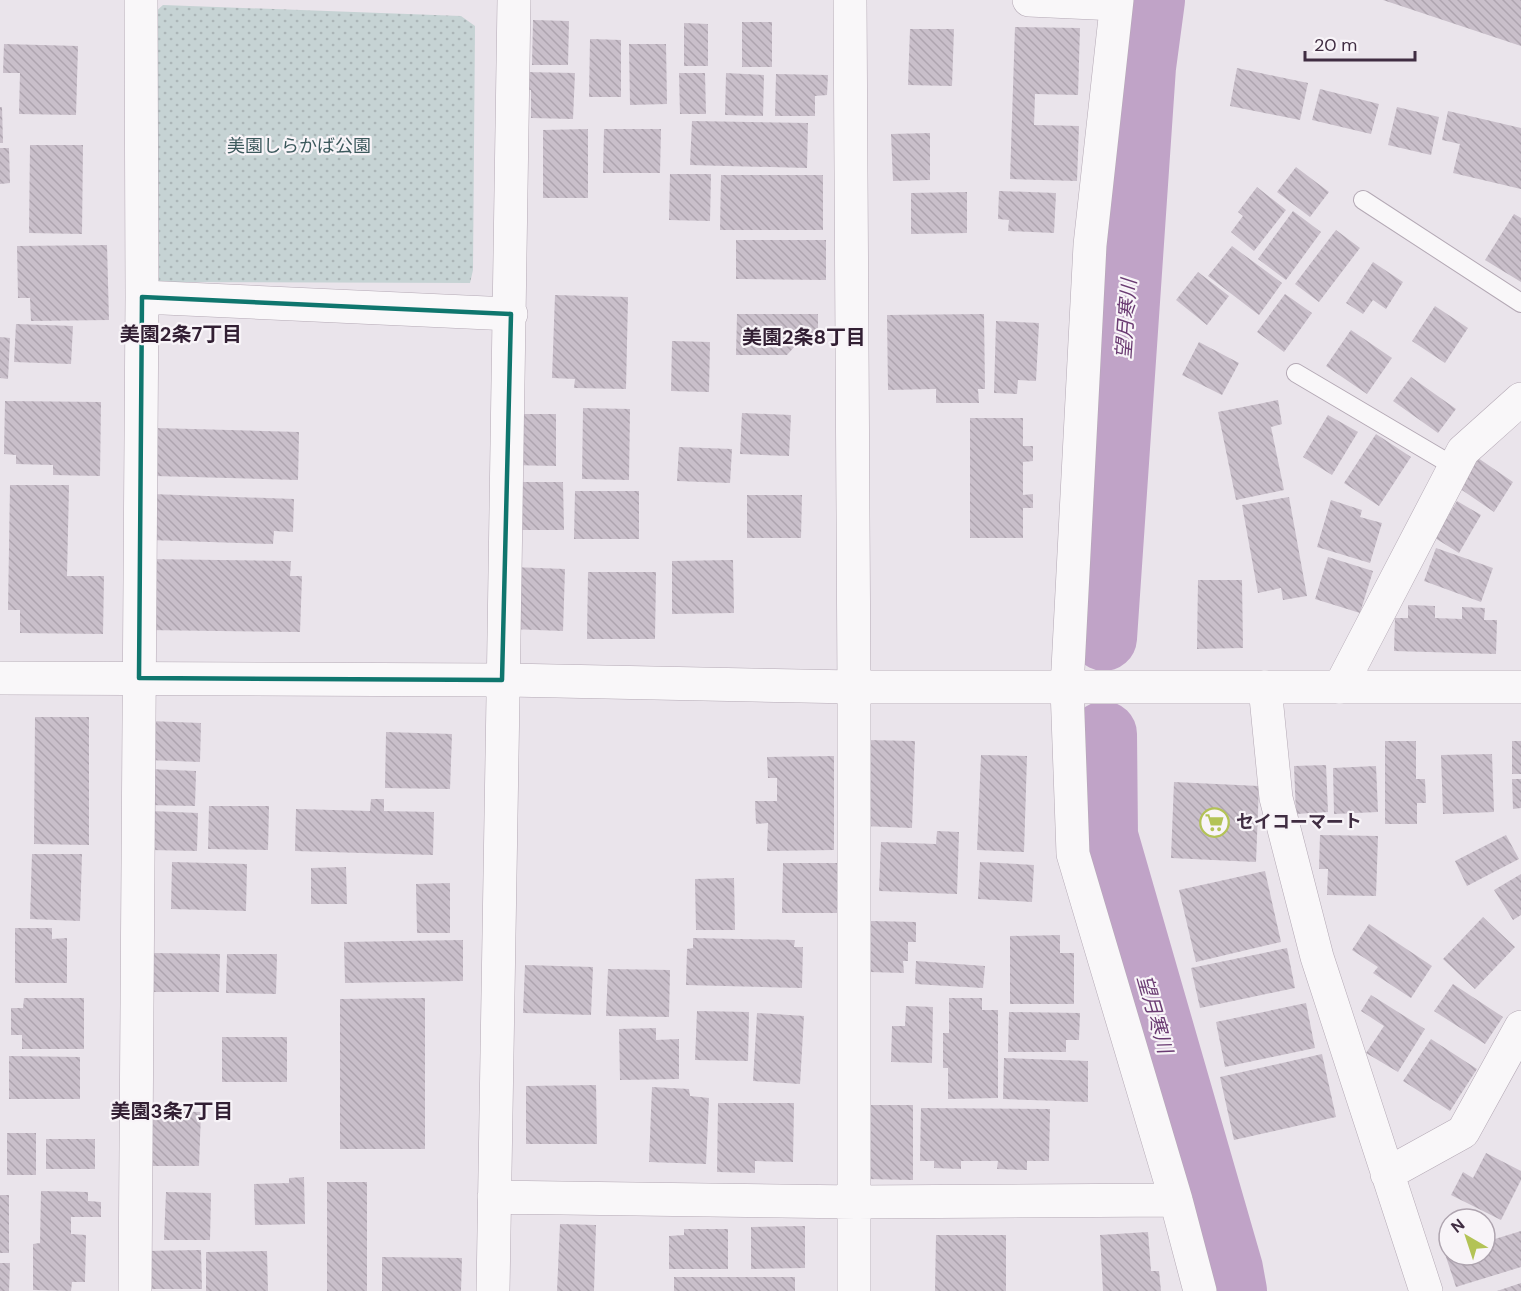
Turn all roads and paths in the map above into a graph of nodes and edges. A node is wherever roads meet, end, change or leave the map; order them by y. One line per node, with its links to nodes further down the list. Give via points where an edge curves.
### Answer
1 (141, 0): 7 (street)
2 (514, 0): 9 (street)
3 (849, 0): 16 (street)
4 (1029, 0): 5 (street)
5 (1116, 2): 20 (street, via 1090,245)
6 (1363, 200): 8 (lane)
7 (142, 297): 9 (street); 14 (street)
8 (1521, 303)
9 (511, 314): 15 (street)
10 (1296, 373): 12 (lane)
11 (1521, 399): 12 (street, via 1463,451)
12 (1455, 467): 18 (street)
13 (0, 678): 14 (street)
14 (139, 678): 15 (street); 26 (street)
15 (502, 680): 16 (street); 23 (street)
16 (854, 687): 20 (street); 25 (street)
17 (1265, 687): 18 (street); 20 (street); 22 (street, via 1276,798 1317,957)
18 (1340, 687): 19 (street)
19 (1521, 687)
20 (1067, 688): 24 (street, via 1073,854)
21 (1521, 1027): 22 (street, via 1463,1132)
22 (1387, 1174): 30 (street)
23 (494, 1197): 25 (street); 27 (street)
24 (1176, 1200): 25 (street); 29 (street)
25 (856, 1202): 28 (street)
26 (135, 1291)
27 (493, 1291)
28 (854, 1291)
29 (1200, 1291)
30 (1426, 1291)

